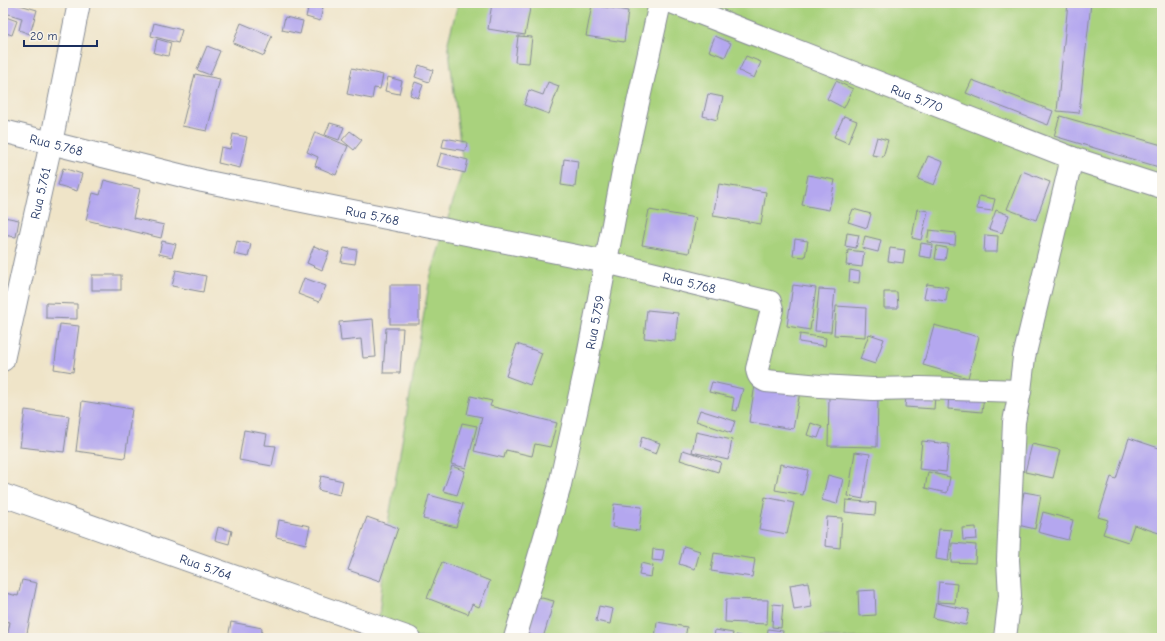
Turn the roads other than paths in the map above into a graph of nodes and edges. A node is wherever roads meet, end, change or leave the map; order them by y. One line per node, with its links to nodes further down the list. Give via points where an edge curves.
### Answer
1 (79, 3): 5 (street, Rua 5.761)
2 (660, 3): 8 (street, Rua 5.759)
3 (674, 3): 6 (street, Rua 5.770)
4 (3, 131): 5 (street, Rua 5.768)
5 (51, 143): 8 (street, Rua 5.768, via 203,181); 9 (street, Rua 5.761)
6 (1072, 158): 7 (street, Rua 5.770); 10 (street, via 1024,357)
7 (1162, 187)
8 (606, 262): 10 (street, Rua 5.768, via 770,302 772,309 757,369 758,375 766,381 873,389); 13 (street, Rua 5.759, via 586,367 558,489)
9 (3, 360)
10 (1020, 391): 14 (street, via 1014,422 1008,560 1010,596)
11 (3, 495): 12 (street, Rua 5.764)
12 (409, 638)
13 (515, 638)
14 (1005, 638)

